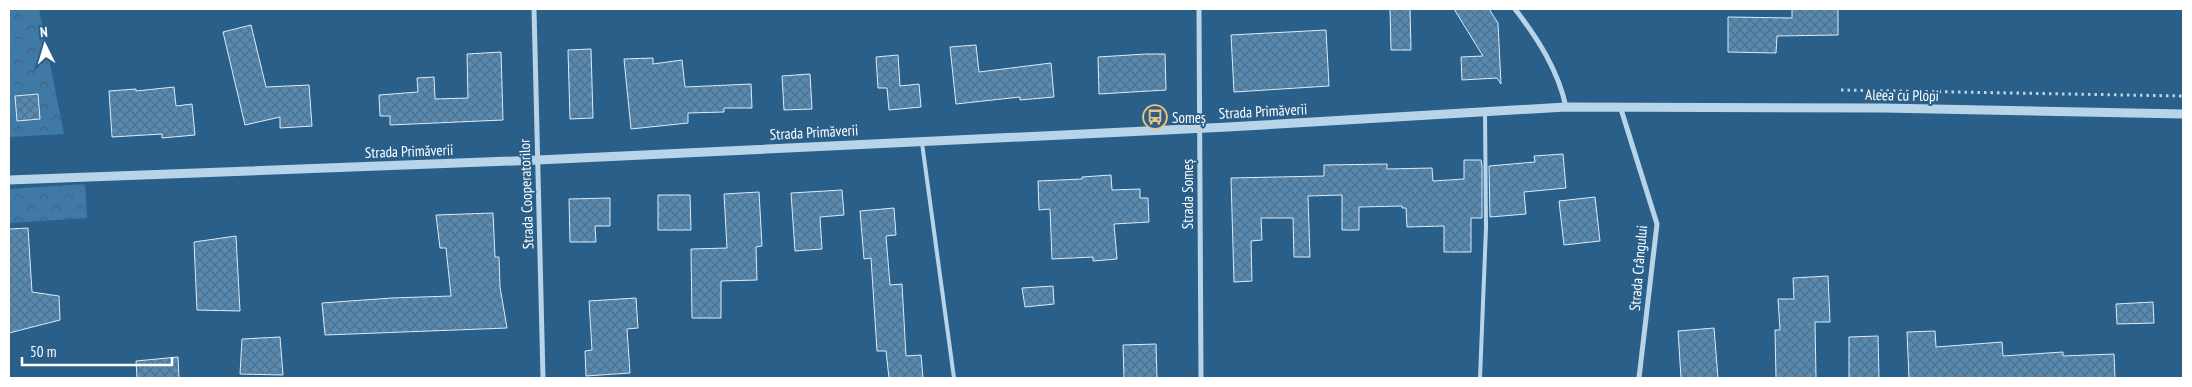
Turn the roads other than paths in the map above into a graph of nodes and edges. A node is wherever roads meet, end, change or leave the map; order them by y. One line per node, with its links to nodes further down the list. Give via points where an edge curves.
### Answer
1 (534, 9): 10 (street, Strada Cooperatorilor)
2 (1199, 9): 8 (street, Strada Someș)
3 (1515, 9): 5 (street, via 1545,54 1561,85)
4 (1620, 106): 5 (street, Strada Primăverii); 7 (street, Aleea cu Plopi); 16 (street, Strada Crângului, via 1657,224)
5 (1566, 107): 6 (street, Strada Primăverii)
6 (1485, 112): 8 (street, Strada Primăverii); 15 (lane, via 1486,228)
7 (2183, 114)
8 (1199, 128): 9 (street, Strada Primăverii); 14 (street, Strada Someș)
9 (922, 141): 10 (street, Strada Primăverii); 13 (lane)
10 (538, 160): 11 (street, Strada Primăverii); 12 (street, Strada Cooperatorilor)
11 (9, 180)
12 (543, 378)
13 (954, 378)
14 (1201, 378)
15 (1480, 378)
16 (1639, 378)

